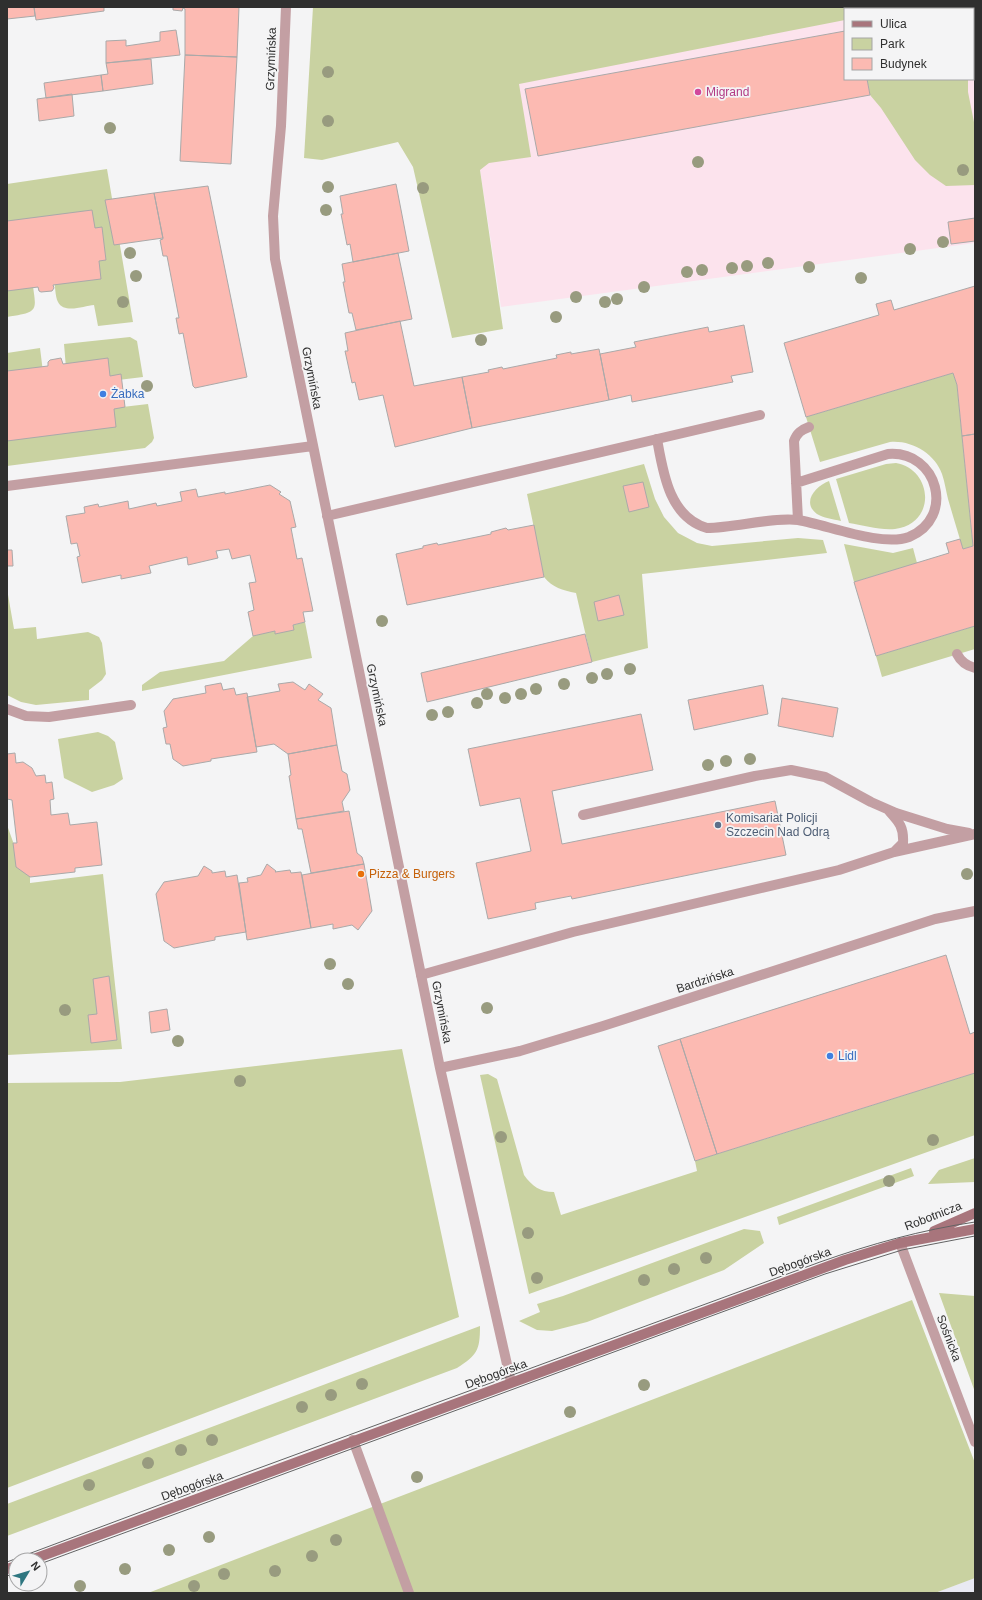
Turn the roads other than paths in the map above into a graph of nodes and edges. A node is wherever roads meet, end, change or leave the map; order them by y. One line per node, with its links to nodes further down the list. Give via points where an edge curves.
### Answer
1 (286, 7): 5 (street, Grzymińska, via 273,238 275,259)
2 (760, 415): 4 (street)
3 (809, 428): 6 (street, via 800,431 794,441)
4 (656, 439): 8 (street); 9 (street, via 673,497 683,514 694,524 714,528)
5 (313, 446): 7 (street); 8 (street, Grzymińska)
6 (796, 483): 9 (street); 9 (street, via 888,454 901,454 914,459 924,467 933,481 936,498 933,515 926,525 902,539 876,538)
7 (7, 486)
8 (327, 516): 19 (street, Grzymińska)
9 (798, 520)
10 (957, 654): 11 (street, via 966,665)
11 (975, 668)
12 (131, 705): 13 (street, via 49,717 26,716)
13 (7, 709)
14 (888, 810): 15 (street, via 825,777 791,770); 16 (street, via 947,829); 17 (street, via 904,832 903,843)
15 (584, 815)
16 (975, 834): 17 (street)
17 (894, 852): 19 (street, via 840,870 573,932)
18 (975, 911): 20 (street, Bardzińska, via 935,919 520,1051)
19 (421, 975): 20 (street, Grzymińska)
20 (440, 1068): 24 (street, Grzymińska)
21 (975, 1213): 23 (street, Robotnicza)
22 (975, 1229): 23 (street, Dębogórska)
23 (900, 1243): 24 (street, Dębogórska, via 838,1262); 26 (street, Sośnicka)
24 (511, 1382): 25 (street, Dębogórska)
25 (353, 1440): 27 (street, Dębogórska); 28 (street)
26 (975, 1442)
27 (48, 1554)
28 (409, 1593)

